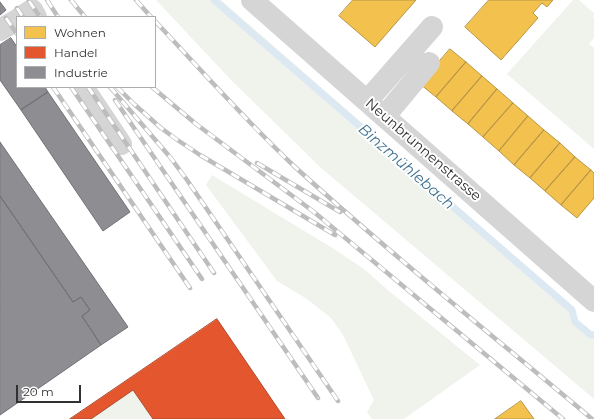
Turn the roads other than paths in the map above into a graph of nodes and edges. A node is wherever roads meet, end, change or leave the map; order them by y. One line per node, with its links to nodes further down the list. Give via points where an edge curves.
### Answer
1 (252, 0): 7 (street, Neunbrunnenstrasse)
2 (16, 20): 4 (street)
3 (432, 27): 7 (street)
4 (0, 30)
5 (429, 63): 8 (street)
6 (84, 88): 9 (street)
7 (367, 101): 8 (street, Neunbrunnenstrasse)
8 (385, 116): 10 (street, Neunbrunnenstrasse)
9 (121, 144)
10 (594, 301)

